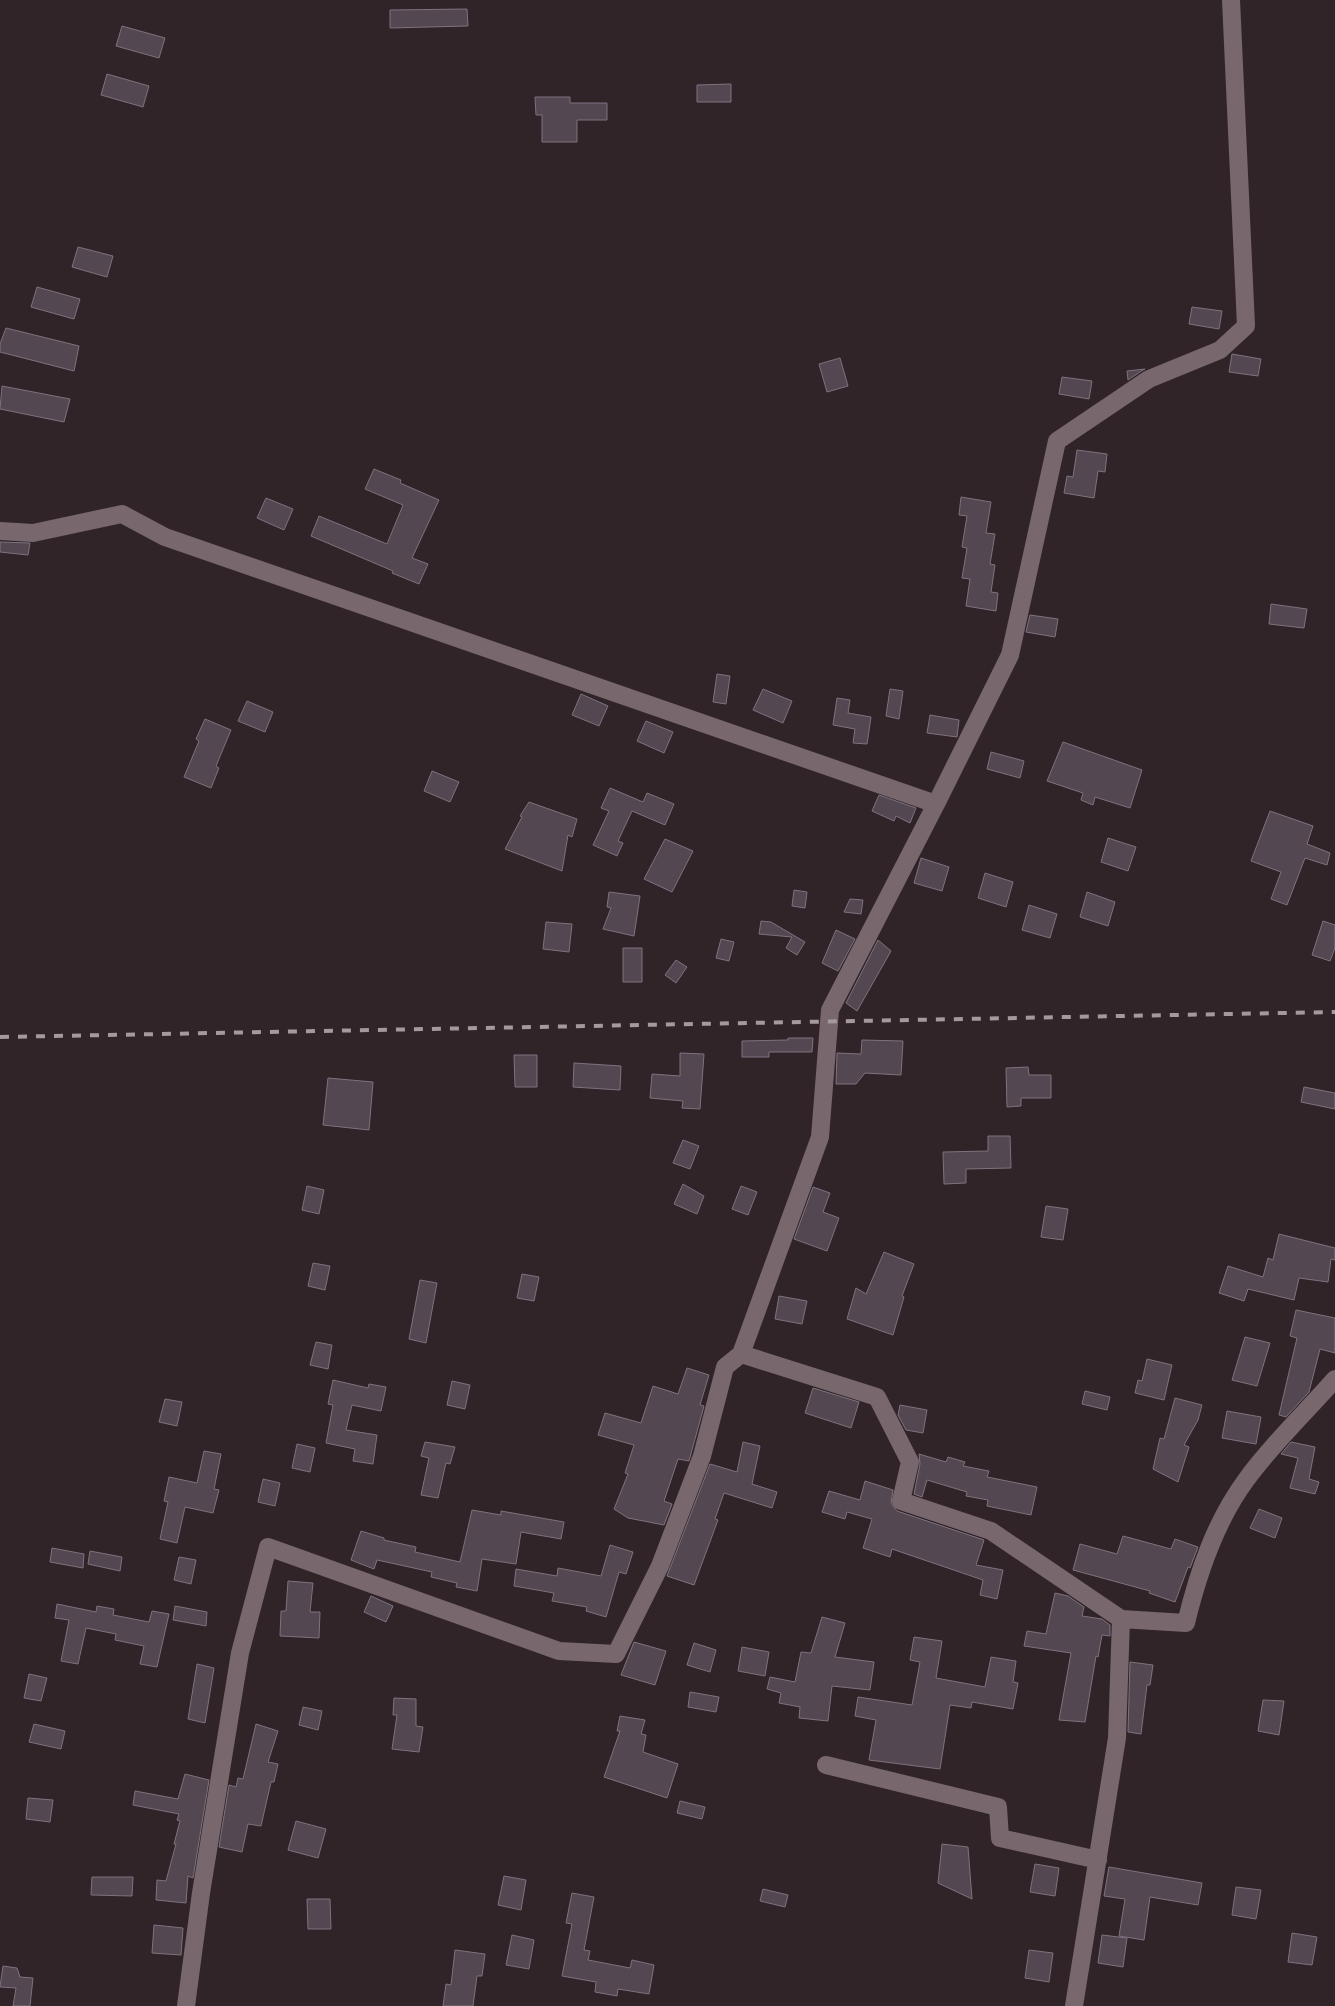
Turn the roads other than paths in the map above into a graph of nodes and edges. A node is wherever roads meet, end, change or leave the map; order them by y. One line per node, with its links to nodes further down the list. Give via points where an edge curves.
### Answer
1 (1231, 0): 3 (street, via 1246,326 1220,350 1150,379 1057,441 1010,655)
2 (0, 531): 3 (street, via 33,533 122,514 165,537)
3 (936, 804): 4 (street, via 830,1010 820,1137)
4 (741, 1354): 6 (street, via 877,1397 910,1462 901,1501 991,1531); 9 (street, via 725,1367 702,1456 660,1566 616,1654 560,1651 268,1547 240,1653)
5 (1335, 1380): 6 (street, via 1246,1480 1217,1529 1197,1578 1186,1623)
6 (1120, 1619): 8 (street, via 1116,1738)
7 (826, 1765): 8 (street, via 998,1807 1000,1838)
8 (1098, 1860): 10 (street)
9 (186, 2006)
10 (1074, 2006)

